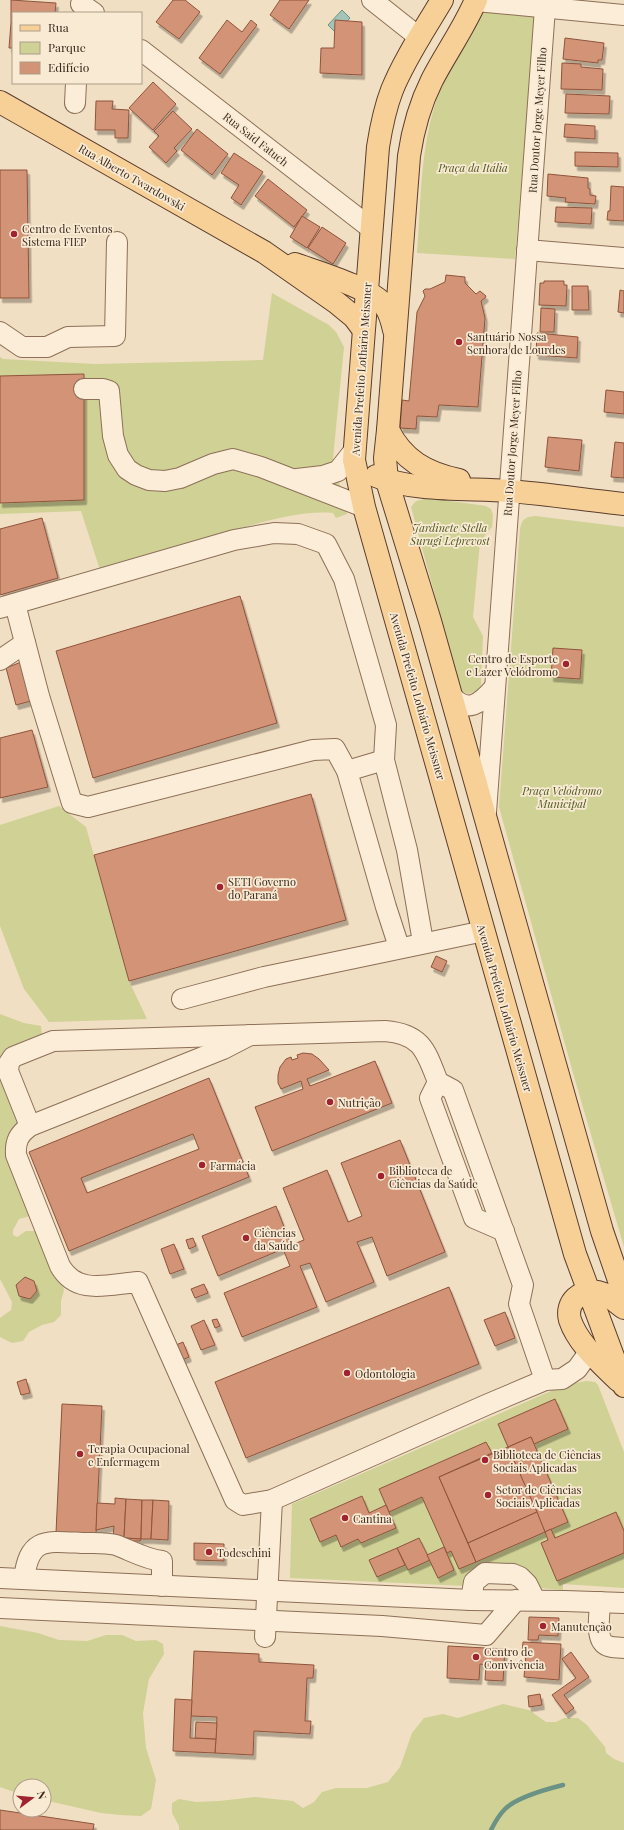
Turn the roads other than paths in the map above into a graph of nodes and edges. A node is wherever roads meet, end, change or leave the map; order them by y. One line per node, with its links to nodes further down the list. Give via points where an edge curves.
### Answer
1 (372, 0): 6 (street)
2 (442, 0): 6 (main road, Avenida Prefeito Lothário Meissner)
3 (476, 1): 4 (street); 19 (main road, via 432,81 412,137)
4 (545, 8): 5 (street); 13 (street, Rua Doutor Jorge Meyer Filho)
5 (624, 15)
6 (420, 38): 11 (main road, Avenida Prefeito Lothário Meissner, via 399,75 387,106 378,147)
7 (142, 51): 11 (street, Rua Said Fatuch)
8 (76, 84): 10 (street)
9 (0, 102): 14 (main road, Rua Alberto Twardowski)
10 (75, 103)
11 (372, 229): 16 (main road, Avenida Prefeito Lothário Meissner)
12 (117, 242): 18 (street, via 115,336 68,337 47,347 30,347 22,346)
13 (527, 250): 15 (street); 25 (street, Rua Doutor Jorge Meyer Filho)
14 (264, 252): 16 (main road, Rua Alberto Twardowski); 17 (main road, Rua Alberto Twardowski, via 346,310)
15 (624, 258)
16 (366, 292): 17 (main road, Avenida Prefeito Lothário Meissner); 19 (main road, Rua Alberto Twardowski, via 378,298 385,306)
17 (364, 329): 22 (main road, Avenida Prefeito Lothário Meissner)
18 (0, 332)
19 (395, 334): 21 (main road)
20 (84, 390): 23 (street, via 109,391 113,436 118,455 127,469 136,475 165,482 233,459 261,467)
21 (388, 430): 24 (main road); 25 (main road, via 402,453 422,467 445,477)
22 (353, 452): 23 (street, via 338,472); 24 (main road, via 364,467); 27 (main road, Avenida Prefeito Lothário Meissner)
23 (291, 480): 27 (street)
24 (387, 481): 25 (main road, via 406,485); 29 (main road)
25 (509, 491): 26 (main road); 33 (street, Rua Doutor Jorge Meyer Filho)
26 (624, 504)
27 (364, 507): 30 (main road, Avenida Prefeito Lothário Meissner)
28 (7, 606): 31 (street); 35 (street, via 234,540 274,533 298,534 326,544 344,579 386,725)
29 (430, 621): 30 (main road); 34 (main road)
30 (399, 630): 40 (main road, Avenida Prefeito Lothário Meissner)
31 (25, 643): 32 (street); 36 (street, via 72,804 88,807 313,750 335,749)
32 (0, 660)
33 (494, 688): 34 (street, via 484,700 474,705 464,705); 37 (street, Rua Doutor Jorge Meyer Filho)
34 (450, 695): 37 (main road)
35 (384, 760): 36 (street); 38 (street)
36 (347, 771): 39 (street)
37 (485, 818): 43 (main road)
38 (411, 874): 39 (street); 41 (street)
39 (379, 882): 42 (street)
40 (484, 931): 41 (street); 44 (main road, Avenida Prefeito Lothário Meissner)
41 (422, 942): 42 (street)
42 (399, 947): 45 (street, via 264,977)
43 (522, 949): 44 (main road); 49 (main road, via 602,1231)
44 (491, 957): 48 (main road, Avenida Prefeito Lothário Meissner)
45 (182, 1000)
46 (250, 1035): 47 (street, via 223,1049); 47 (street, via 53,1040 13,1057 8,1062 8,1071); 52 (street, via 385,1031 401,1032 417,1041 428,1054 438,1082 453,1090 523,1285 519,1304)
47 (30, 1126): 54 (street, via 21,1133 15,1144 16,1155 65,1275 73,1282 84,1286 138,1282 235,1500 243,1505)
48 (588, 1292): 50 (main road, via 599,1292 611,1297); 51 (main road, via 578,1296 570,1305 570,1319 574,1331); 53 (main road, Avenida Prefeito Lothário Meissner)
49 (624, 1295)
50 (624, 1308)
51 (586, 1346): 52 (street); 53 (main road)
52 (545, 1380): 54 (street)
53 (624, 1386)
54 (272, 1500): 58 (street)
55 (0, 1578): 56 (street)
56 (24, 1580): 57 (street); 57 (street, via 26,1563 32,1551 41,1544 53,1541 114,1544 149,1560 162,1561)
57 (162, 1586): 58 (street)
58 (267, 1591): 59 (street); 64 (street)
59 (471, 1600): 60 (street); 60 (street, via 474,1582 485,1573 513,1574 520,1577 527,1584)
60 (526, 1600): 61 (street); 64 (street, via 486,1635 382,1626)
61 (600, 1602): 62 (street); 65 (street, via 601,1640 610,1647)
62 (624, 1603)
63 (0, 1608): 64 (street)
64 (265, 1629)
65 (624, 1648)

